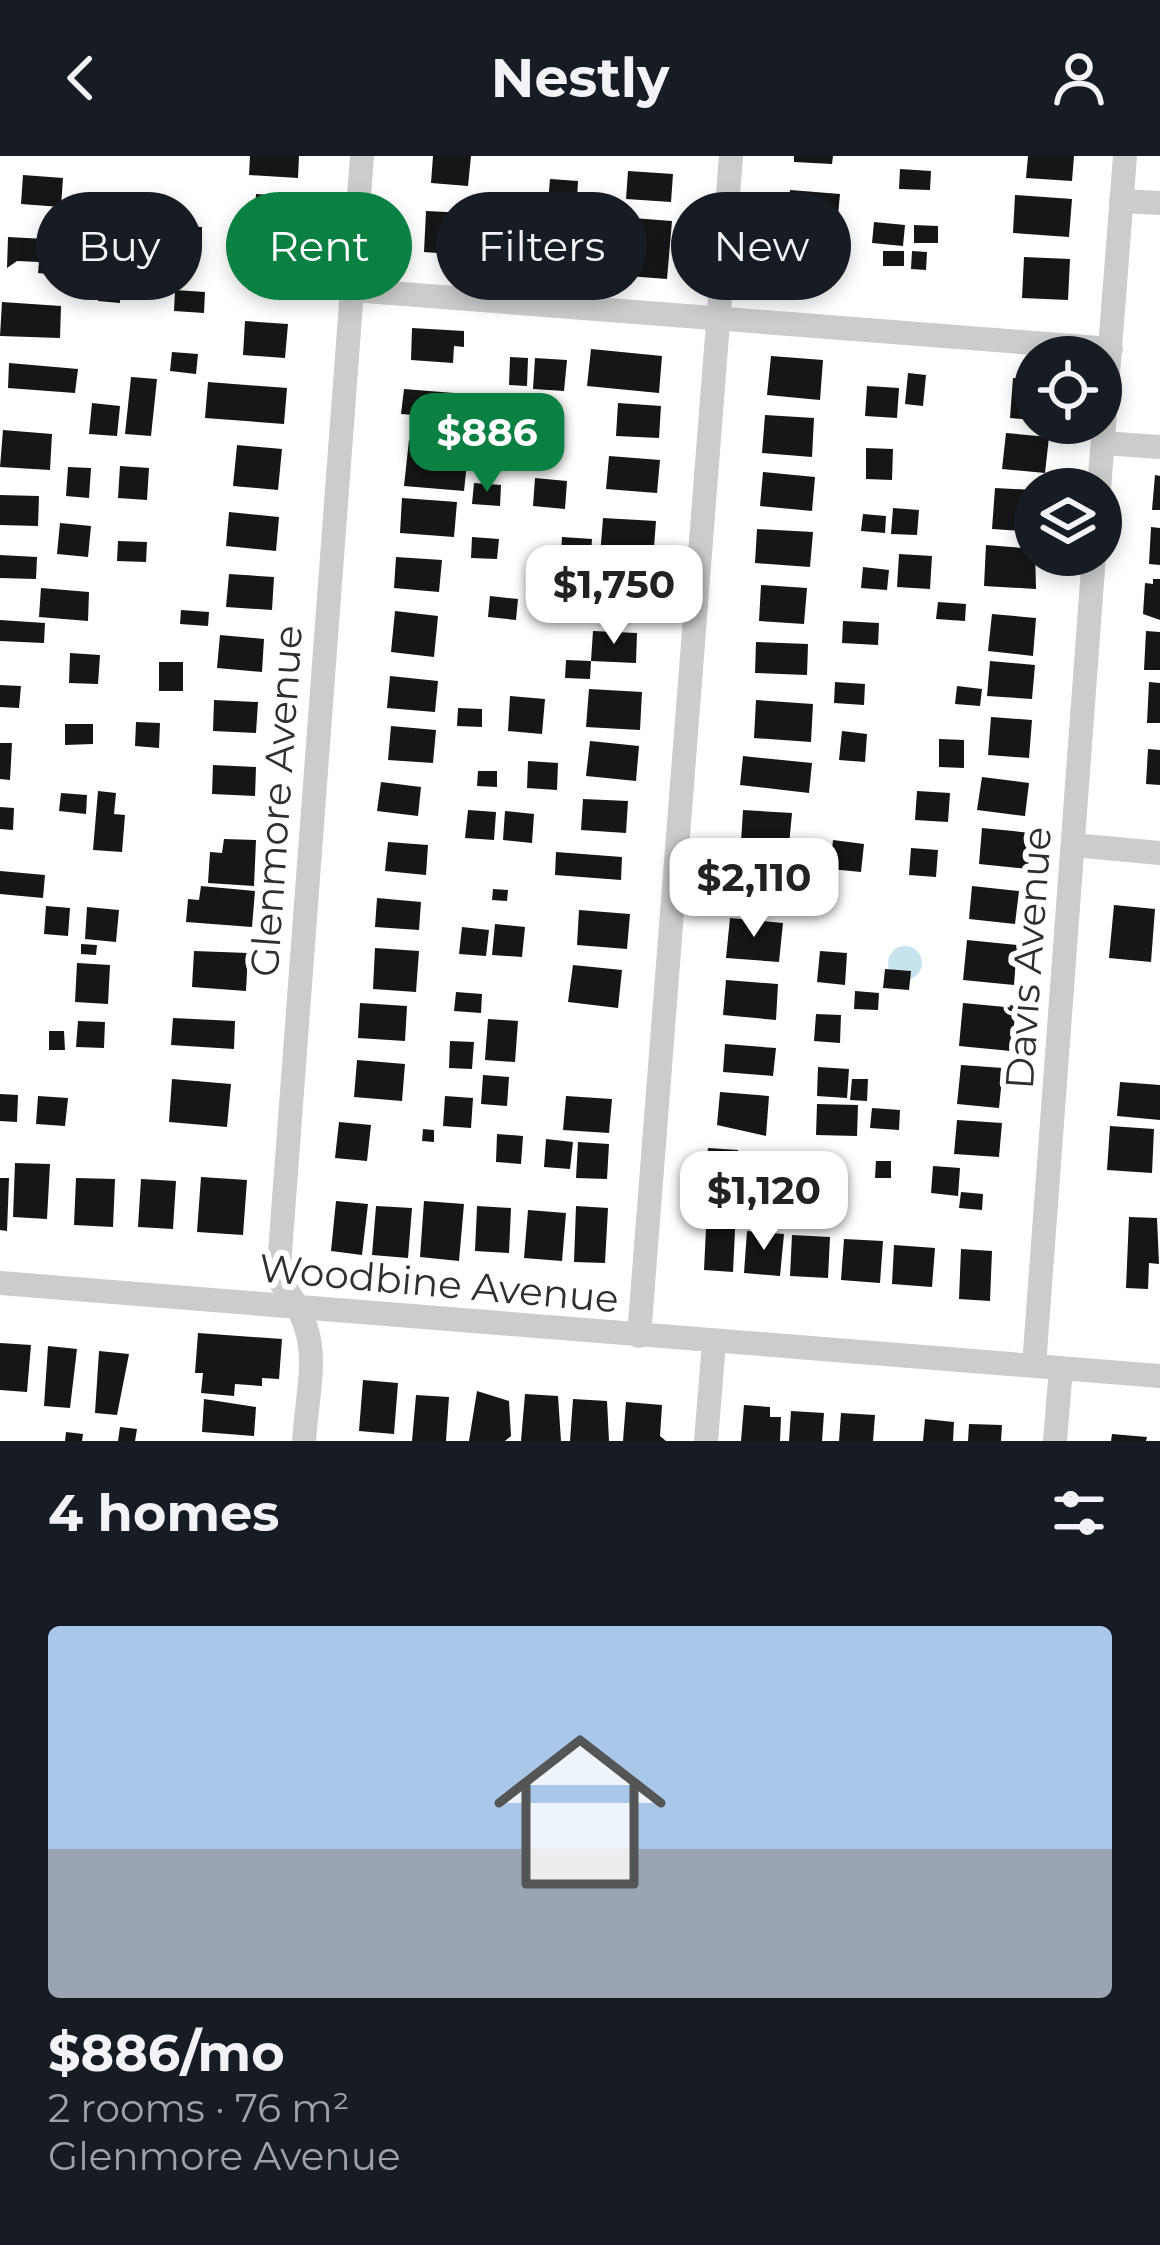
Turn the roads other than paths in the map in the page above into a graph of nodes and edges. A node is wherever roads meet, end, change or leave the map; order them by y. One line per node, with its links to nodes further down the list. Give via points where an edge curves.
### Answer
1 (362, 156): 4 (street, Glenmore Avenue)
2 (731, 156): 9 (street)
3 (1125, 156): 5 (street)
4 (359, 192)
5 (1121, 201): 6 (street); 10 (street)
6 (1160, 203)
7 (412, 295): 9 (street)
8 (351, 300): 18 (street, Glenmore Avenue, via 278,1280)
9 (719, 322): 11 (street); 19 (street)
10 (1112, 336)
11 (1014, 342)
12 (1117, 444): 13 (street)
13 (1160, 447)
14 (1092, 576): 15 (street, Davis Avenue)
15 (1073, 845): 16 (street); 21 (street, Davis Avenue)
16 (1160, 853)
17 (0, 1283): 18 (street, Woodbine Avenue)
18 (302, 1308): 19 (street, Woodbine Avenue); 24 (street, Glenmore Avenue, via 312,1336)
19 (639, 1336): 20 (street, Woodbine Avenue)
20 (714, 1343): 21 (street, Woodbine Avenue); 25 (street)
21 (1034, 1366): 22 (street, Woodbine Avenue)
22 (1061, 1368): 23 (street, Woodbine Avenue); 26 (street)
23 (1160, 1376)
24 (304, 1441)
25 (706, 1441)
26 (1055, 1441)

